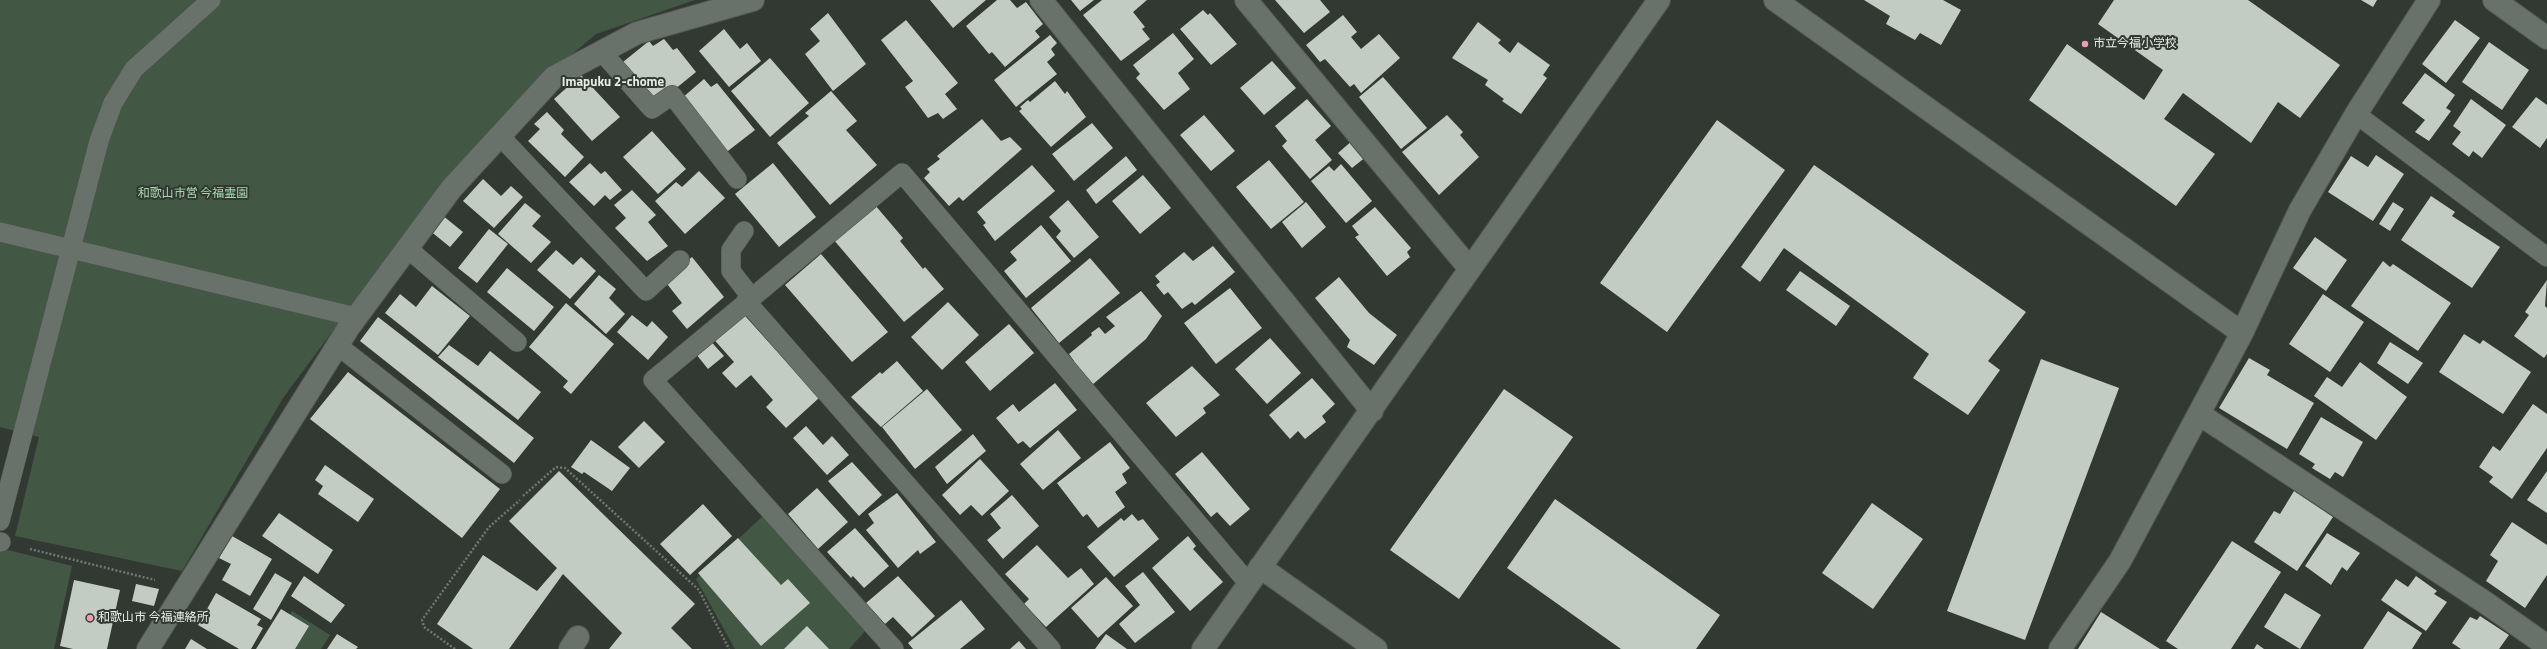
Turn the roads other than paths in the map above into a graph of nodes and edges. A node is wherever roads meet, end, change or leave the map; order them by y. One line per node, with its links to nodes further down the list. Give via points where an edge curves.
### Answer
1 (211, 0): 17 (lane, via 134,69 113,103 99,141)
2 (753, 0): 10 (street, via 637,33)
3 (1041, 0): 26 (street)
4 (1246, 0): 20 (street)
5 (1659, 0): 20 (street)
6 (1775, 0): 23 (street)
7 (2429, 0): 11 (street)
8 (2494, 0): 9 (street)
9 (2547, 38)
10 (602, 52): 12 (street, via 554,77); 13 (lane, via 652,109 672,95)
11 (2356, 114): 18 (lane); 23 (street, via 2300,210)
12 (500, 136): 16 (street, via 451,189); 19 (lane, via 646,291)
13 (737, 178)
14 (744, 231): 21 (lane, via 731,250 731,271)
15 (0, 232): 17 (lane)
16 (407, 248): 22 (street); 24 (lane)
17 (72, 249): 22 (lane); 29 (lane)
18 (2547, 257)
19 (680, 260)
20 (1470, 270): 26 (street)
21 (748, 299): 30 (lane, via 902,173); 33 (lane, via 653,380); 34 (lane)
22 (356, 317): 25 (street)
23 (2242, 333): 27 (street)
24 (517, 342)
25 (337, 345): 28 (lane); 32 (street)
26 (1372, 411): 30 (street)
27 (2199, 414): 31 (street); 37 (street, via 2120,561)
28 (502, 474)
29 (0, 521)
30 (1255, 576): 35 (street); 36 (street)
31 (2547, 646)
32 (148, 649)
33 (894, 649)
34 (1051, 649)
35 (1203, 649)
36 (1376, 649)
37 (2060, 649)

